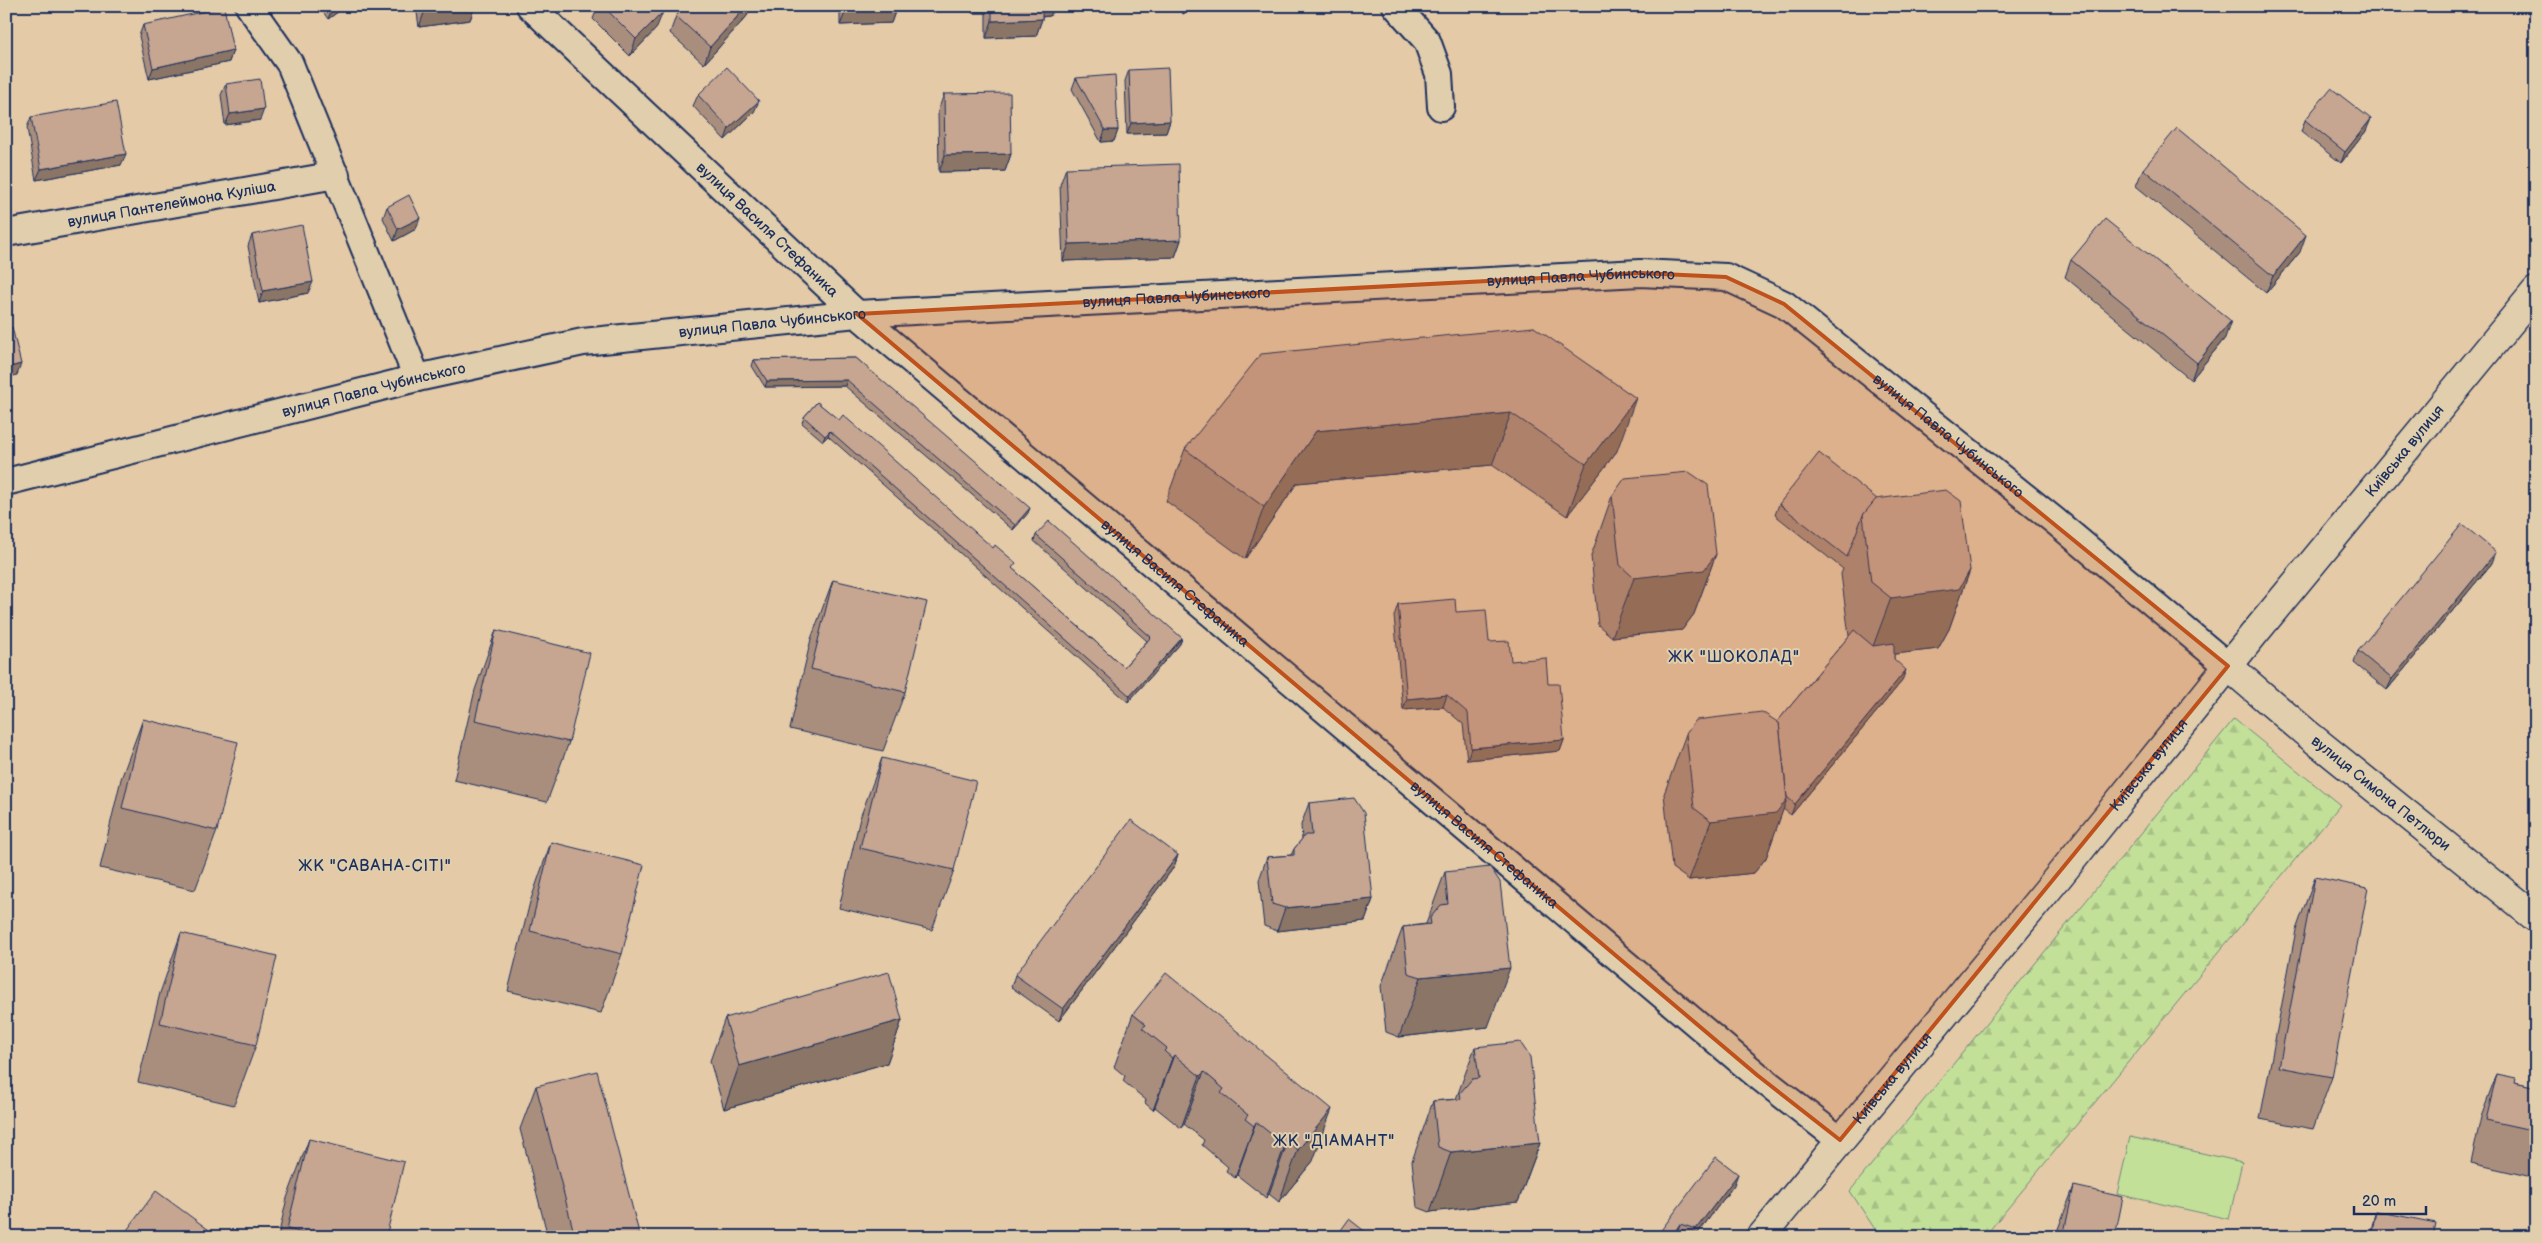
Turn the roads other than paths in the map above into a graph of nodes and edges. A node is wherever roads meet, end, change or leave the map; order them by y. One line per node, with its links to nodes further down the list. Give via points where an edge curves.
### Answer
1 (249, 6): 5 (street, via 290,64)
2 (530, 6): 8 (street, вулиця Василя Стефаника)
3 (1396, 6): 4 (street, via 1427,41 1439,74)
4 (1441, 107)
5 (336, 175): 6 (street, вулиця Пантелеймона Куліша); 9 (street)
6 (6, 233)
7 (2536, 291): 11 (main road, Київська вулиця)
8 (857, 314): 9 (street, вулиця Павла Чубинського, via 583,342); 11 (street, вулиця Павла Чубинського, via 1640,273 1726,278 1784,304 2055,521); 13 (street, вулиця Василя Стефаника, via 1749,1069)
9 (417, 378): 10 (street, вулиця Павла Чубинського)
10 (6, 482)
11 (2228, 666): 12 (main road, вулиця Симона Петлюри, via 2326,750); 13 (main road, Київська вулиця, via 2060,876)
12 (2536, 918)
13 (1840, 1140): 14 (main road, Київська вулиця)
14 (1761, 1237)

